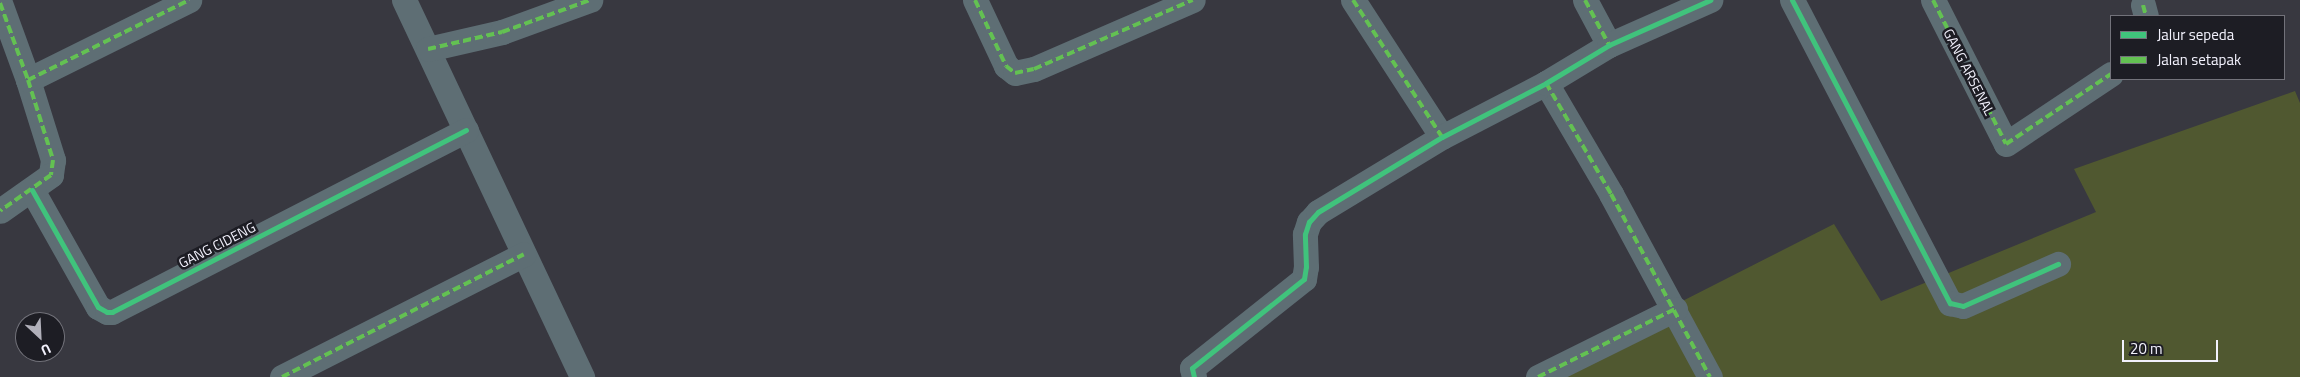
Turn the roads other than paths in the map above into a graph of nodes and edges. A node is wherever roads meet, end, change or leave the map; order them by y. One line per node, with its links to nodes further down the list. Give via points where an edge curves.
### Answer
1 (188, 0): 15 (street)
2 (404, 0): 13 (street)
3 (590, 0): 13 (street, via 502,32)
4 (975, 0): 5 (street, via 1006,66 1015,73 1024,73)
5 (1193, 0)
6 (1353, 0): 18 (street)
7 (1585, 0): 12 (street)
8 (1710, 0): 12 (street)
9 (1792, 0): 22 (street, via 1950,303 1963,306)
10 (1933, 0): 14 (street, GANG ARSENAL, via 2006,144)
11 (0, 3): 15 (street)
12 (1609, 45): 16 (street)
13 (428, 49): 17 (street)
14 (2110, 75)
15 (28, 80): 19 (street, via 53,160 51,175)
16 (1546, 83): 18 (street); 23 (street)
17 (466, 130): 19 (street, GANG CIDENG, via 112,312 98,307); 21 (street)
18 (1442, 137): 26 (street, via 1318,212 1309,222 1305,234 1304,278 1192,368)
19 (32, 190): 20 (street)
20 (0, 211)
21 (524, 254): 24 (street); 25 (street)
22 (2058, 264)
23 (1675, 309): 27 (street); 28 (street)
24 (282, 377)
25 (582, 377)
26 (1194, 377)
27 (1538, 377)
28 (1710, 377)

